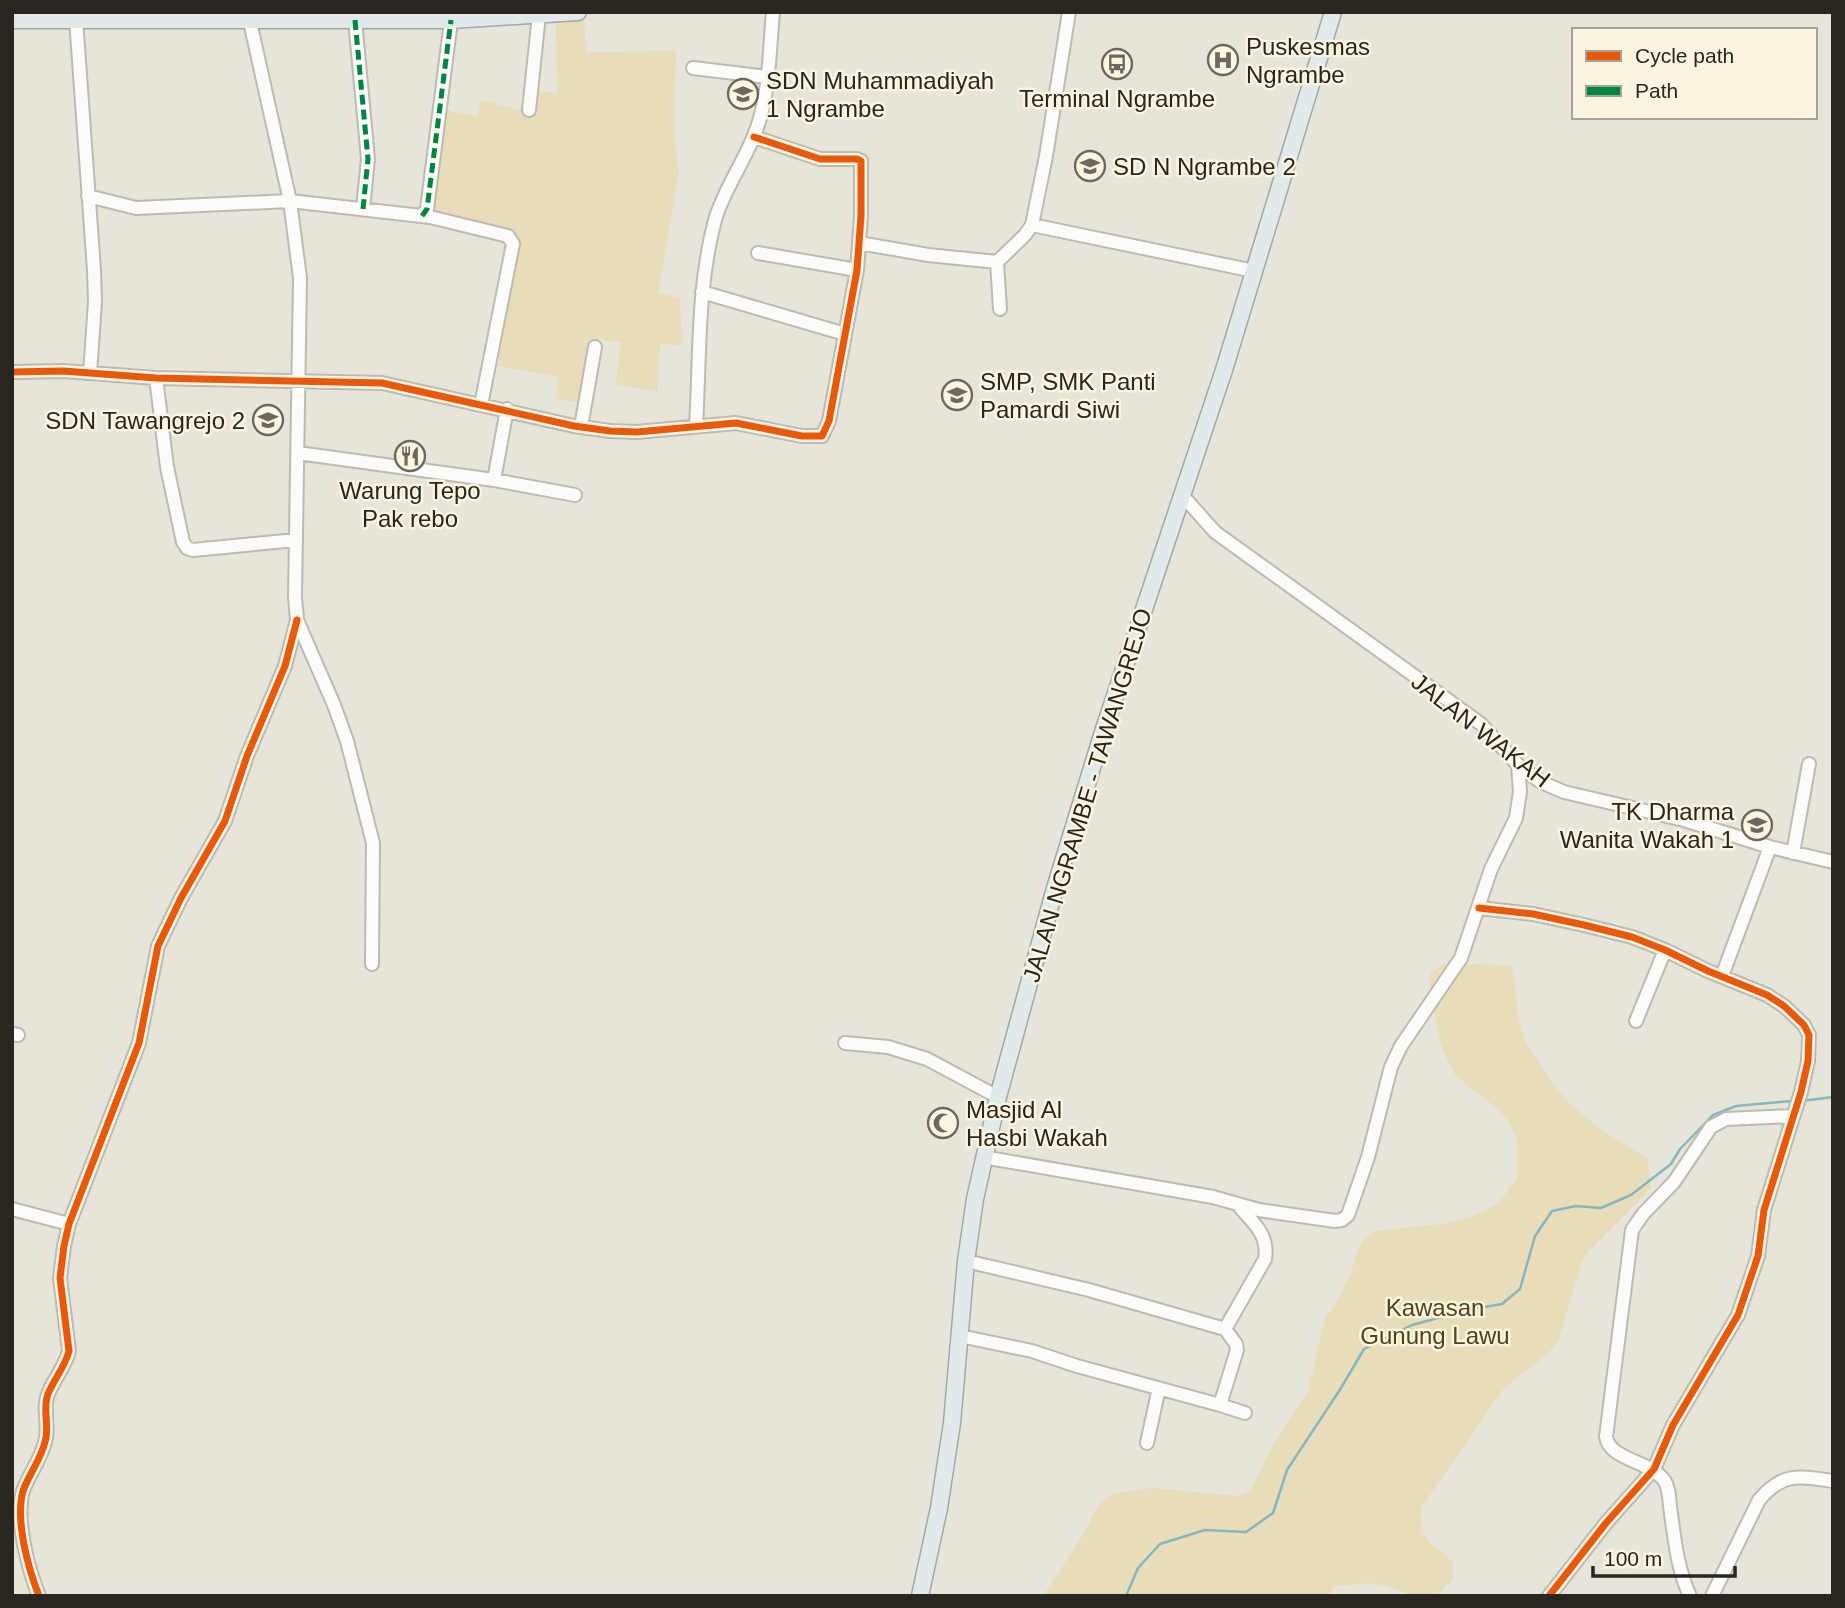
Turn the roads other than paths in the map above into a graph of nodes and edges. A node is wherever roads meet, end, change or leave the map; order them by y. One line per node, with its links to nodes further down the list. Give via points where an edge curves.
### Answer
1 (578, 12): 5 (main road)
2 (773, 12): 13 (street)
3 (1069, 12): 20 (street)
4 (1333, 12): 25 (main road, JALAN NGRAMBE - TAWANGREJO)
5 (539, 15): 8 (main road); 14 (street)
6 (100, 16): 7 (main road); 9 (main road)
7 (248, 16): 11 (main road); 17 (street)
8 (452, 16): 11 (main road); 19 (street, via 428,209)
9 (75, 19): 10 (main road); 16 (street)
10 (12, 20)
11 (355, 20): 18 (street, via 368,159)
12 (693, 68): 13 (street)
13 (767, 77): 15 (street)
14 (529, 110)
15 (754, 137): 21 (street, via 820,159 861,161); 26 (street, via 716,216)
16 (88, 196): 17 (street, via 136,208); 31 (street, via 95,302)
17 (290, 201): 18 (street); 33 (street, via 300,278)
18 (363, 209): 19 (street)
19 (422, 216): 34 (street, via 508,236 513,244)
20 (1032, 225): 23 (street); 25 (street)
21 (859, 243): 23 (street); 24 (street)
22 (758, 253): 24 (street)
23 (997, 262): 27 (street)
24 (857, 270): 28 (street)
25 (1254, 271): 41 (main road, JALAN NGRAMBE - TAWANGREJO)
26 (702, 292): 28 (street); 36 (street)
27 (1000, 309)
28 (845, 334): 36 (street, via 829,421 822,436 736,423)
29 (594, 347): 37 (street)
30 (12, 372): 31 (street)
31 (90, 373): 32 (street)
32 (156, 378): 33 (street); 42 (street, via 167,467 187,548)
33 (300, 382): 34 (street, via 382,383); 38 (street)
34 (481, 405): 35 (street)
35 (507, 410): 37 (street); 39 (street)
36 (696, 426): 37 (street, via 637,432)
37 (581, 427)
38 (298, 453): 39 (street); 42 (street)
39 (494, 480): 40 (street)
40 (575, 495)
41 (1182, 495): 45 (street, JALAN WAKAH, via 1215,532 1481,724); 55 (main road, JALAN NGRAMBE - TAWANGREJO, via 1055,888)
42 (296, 540): 43 (street)
43 (297, 620): 51 (street, via 347,741 373,843); 60 (street, via 285,666 225,821 158,946 139,1043)
44 (1809, 764): 47 (street)
45 (1518, 765): 46 (street, JALAN WAKAH, via 1564,792 1684,820); 49 (street, via 1516,818 1491,869)
46 (1770, 847): 47 (street, JALAN WAKAH); 52 (street)
47 (1793, 853): 48 (street, JALAN WAKAH)
48 (1833, 862)
49 (1479, 908): 50 (street, via 1584,925); 58 (street, via 1461,958 1391,1067 1348,1215 1335,1221)
50 (1665, 950): 52 (street); 53 (street)
51 (372, 964)
52 (1722, 976): 56 (street, via 1767,995 1804,1025 1810,1048)
53 (1636, 1021)
54 (845, 1043): 55 (street, via 888,1047 927,1059)
55 (998, 1097): 57 (main road, JALAN NGRAMBE - TAWANGREJO)
56 (1794, 1112): 68 (street, via 1764,1210 1758,1256 1738,1315 1673,1425); 68 (street, via 1726,1119 1711,1127 1674,1182 1632,1230 1606,1437 1616,1453)
57 (983, 1157): 58 (street); 61 (main road, JALAN NGRAMBE - TAWANGREJO)
58 (1238, 1205): 62 (street, via 1264,1236 1266,1251)
59 (12, 1209): 60 (street)
60 (69, 1224): 71 (street, via 61,1278 69,1351 48,1394 45,1442 21,1508)
61 (966, 1261): 62 (street); 63 (main road, JALAN NGRAMBE - TAWANGREJO)
62 (1225, 1329): 65 (street, via 1237,1350)
63 (960, 1336): 64 (street, via 1032,1351); 72 (main road, JALAN NGRAMBE - TAWANGREJO, via 953,1423)
64 (1159, 1388): 65 (street); 67 (street)
65 (1220, 1405): 66 (street)
66 (1245, 1413)
67 (1147, 1443)
68 (1654, 1469): 70 (street, via 1667,1483); 73 (street)
69 (1833, 1481): 74 (street, via 1792,1477 1770,1488 1759,1500)
70 (1689, 1595)
71 (39, 1596)
72 (920, 1596)
73 (1549, 1596)
74 (1712, 1596)

